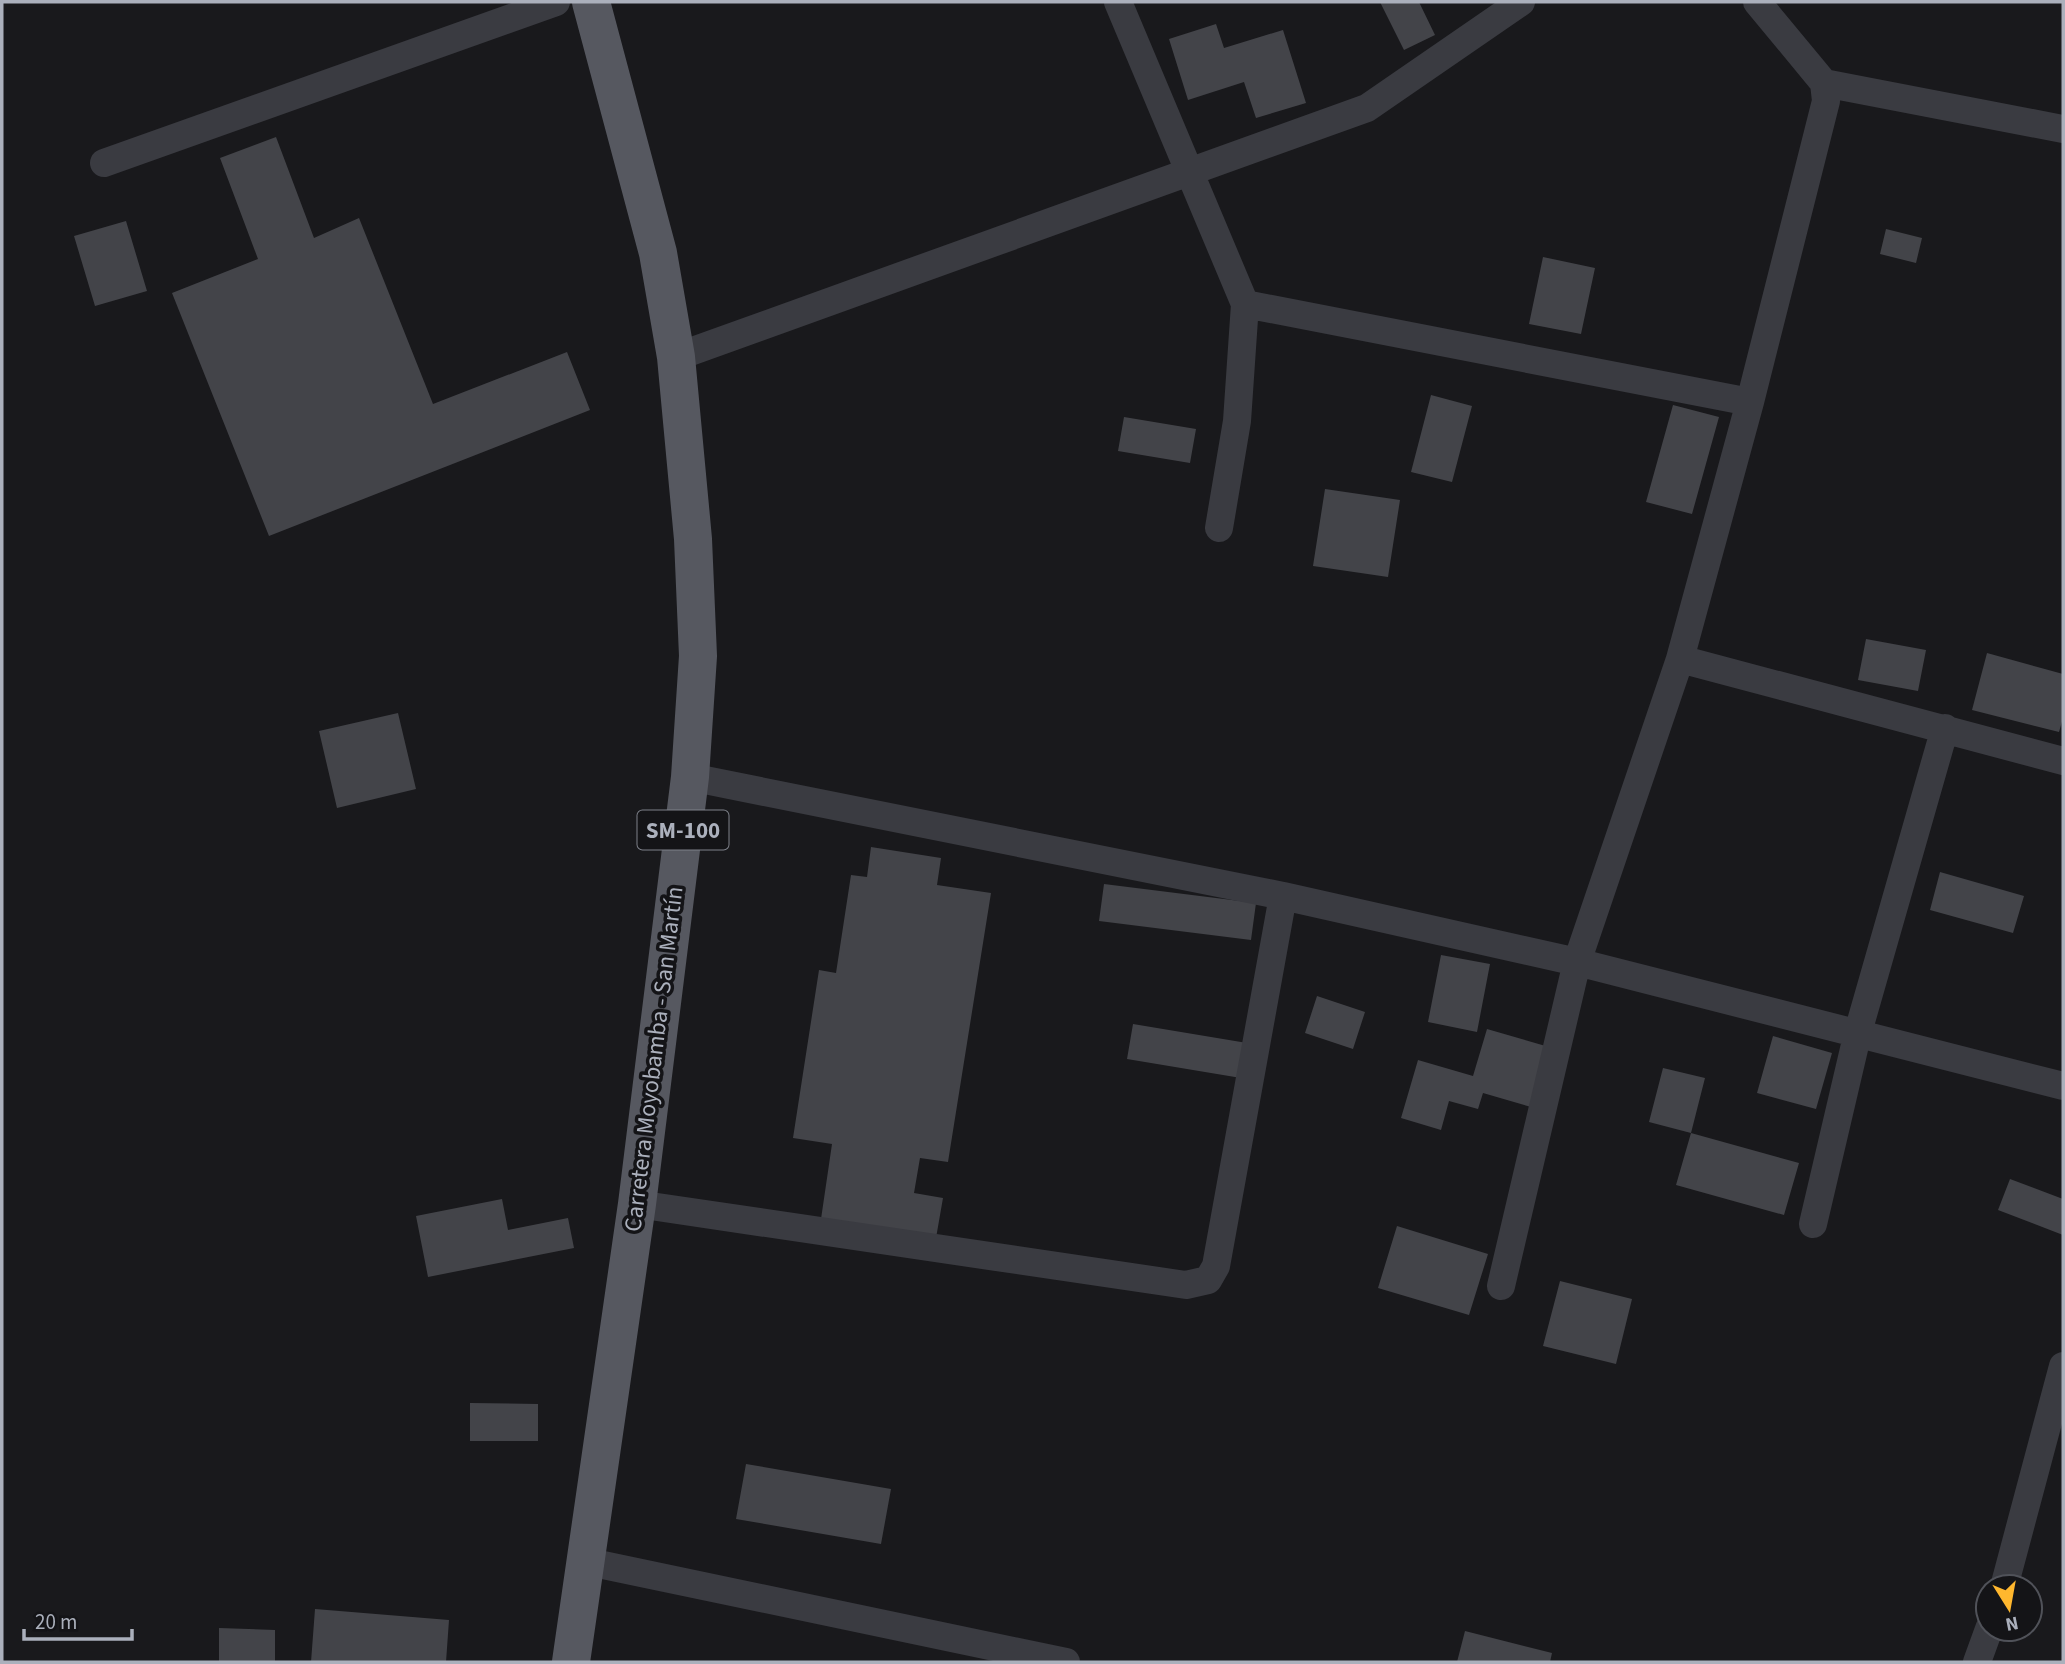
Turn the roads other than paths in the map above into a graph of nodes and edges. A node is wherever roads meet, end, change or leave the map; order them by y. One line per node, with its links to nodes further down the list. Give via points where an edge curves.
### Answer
1 (556, 2): 8 (street)
2 (591, 2): 11 (main road, Carretera Moyobamba - San Martín / SM-100, via 659,253)
3 (1118, 2): 9 (street)
4 (1757, 2): 6 (street)
5 (1514, 4): 9 (street, via 1367,108)
6 (1824, 83): 7 (street); 12 (street, via 1826,101)
7 (2063, 129)
8 (104, 163)
9 (1188, 174): 10 (street); 11 (street)
10 (1245, 304): 12 (street); 13 (street, via 1237,421)
11 (676, 357): 17 (main road, Carretera Moyobamba - San Martín / SM-100, via 693,539 698,656)
12 (1750, 402): 14 (street)
13 (1219, 528)
14 (1680, 659): 15 (street); 19 (street)
15 (1945, 728): 16 (street); 20 (street)
16 (2063, 761)
17 (690, 777): 18 (street); 22 (main road, Carretera Moyobamba - San Martín / SM-100)
18 (1283, 896): 19 (street); 22 (street, via 1216,1266 1208,1280 1186,1285)
19 (1577, 962): 20 (street); 24 (street)
20 (1858, 1032): 21 (street); 23 (street)
21 (2063, 1086)
22 (636, 1204): 26 (main road, Carretera Moyobamba - San Martín / SM-100)
23 (1813, 1224)
24 (1501, 1286)
25 (2063, 1366): 27 (street)
26 (584, 1561): 29 (main road, Carretera Moyobamba - San Martín / SM-100); 30 (street)
27 (2008, 1573)
28 (1984, 1643): 31 (street)
29 (571, 1662)
30 (1066, 1662)
31 (1977, 1662)

